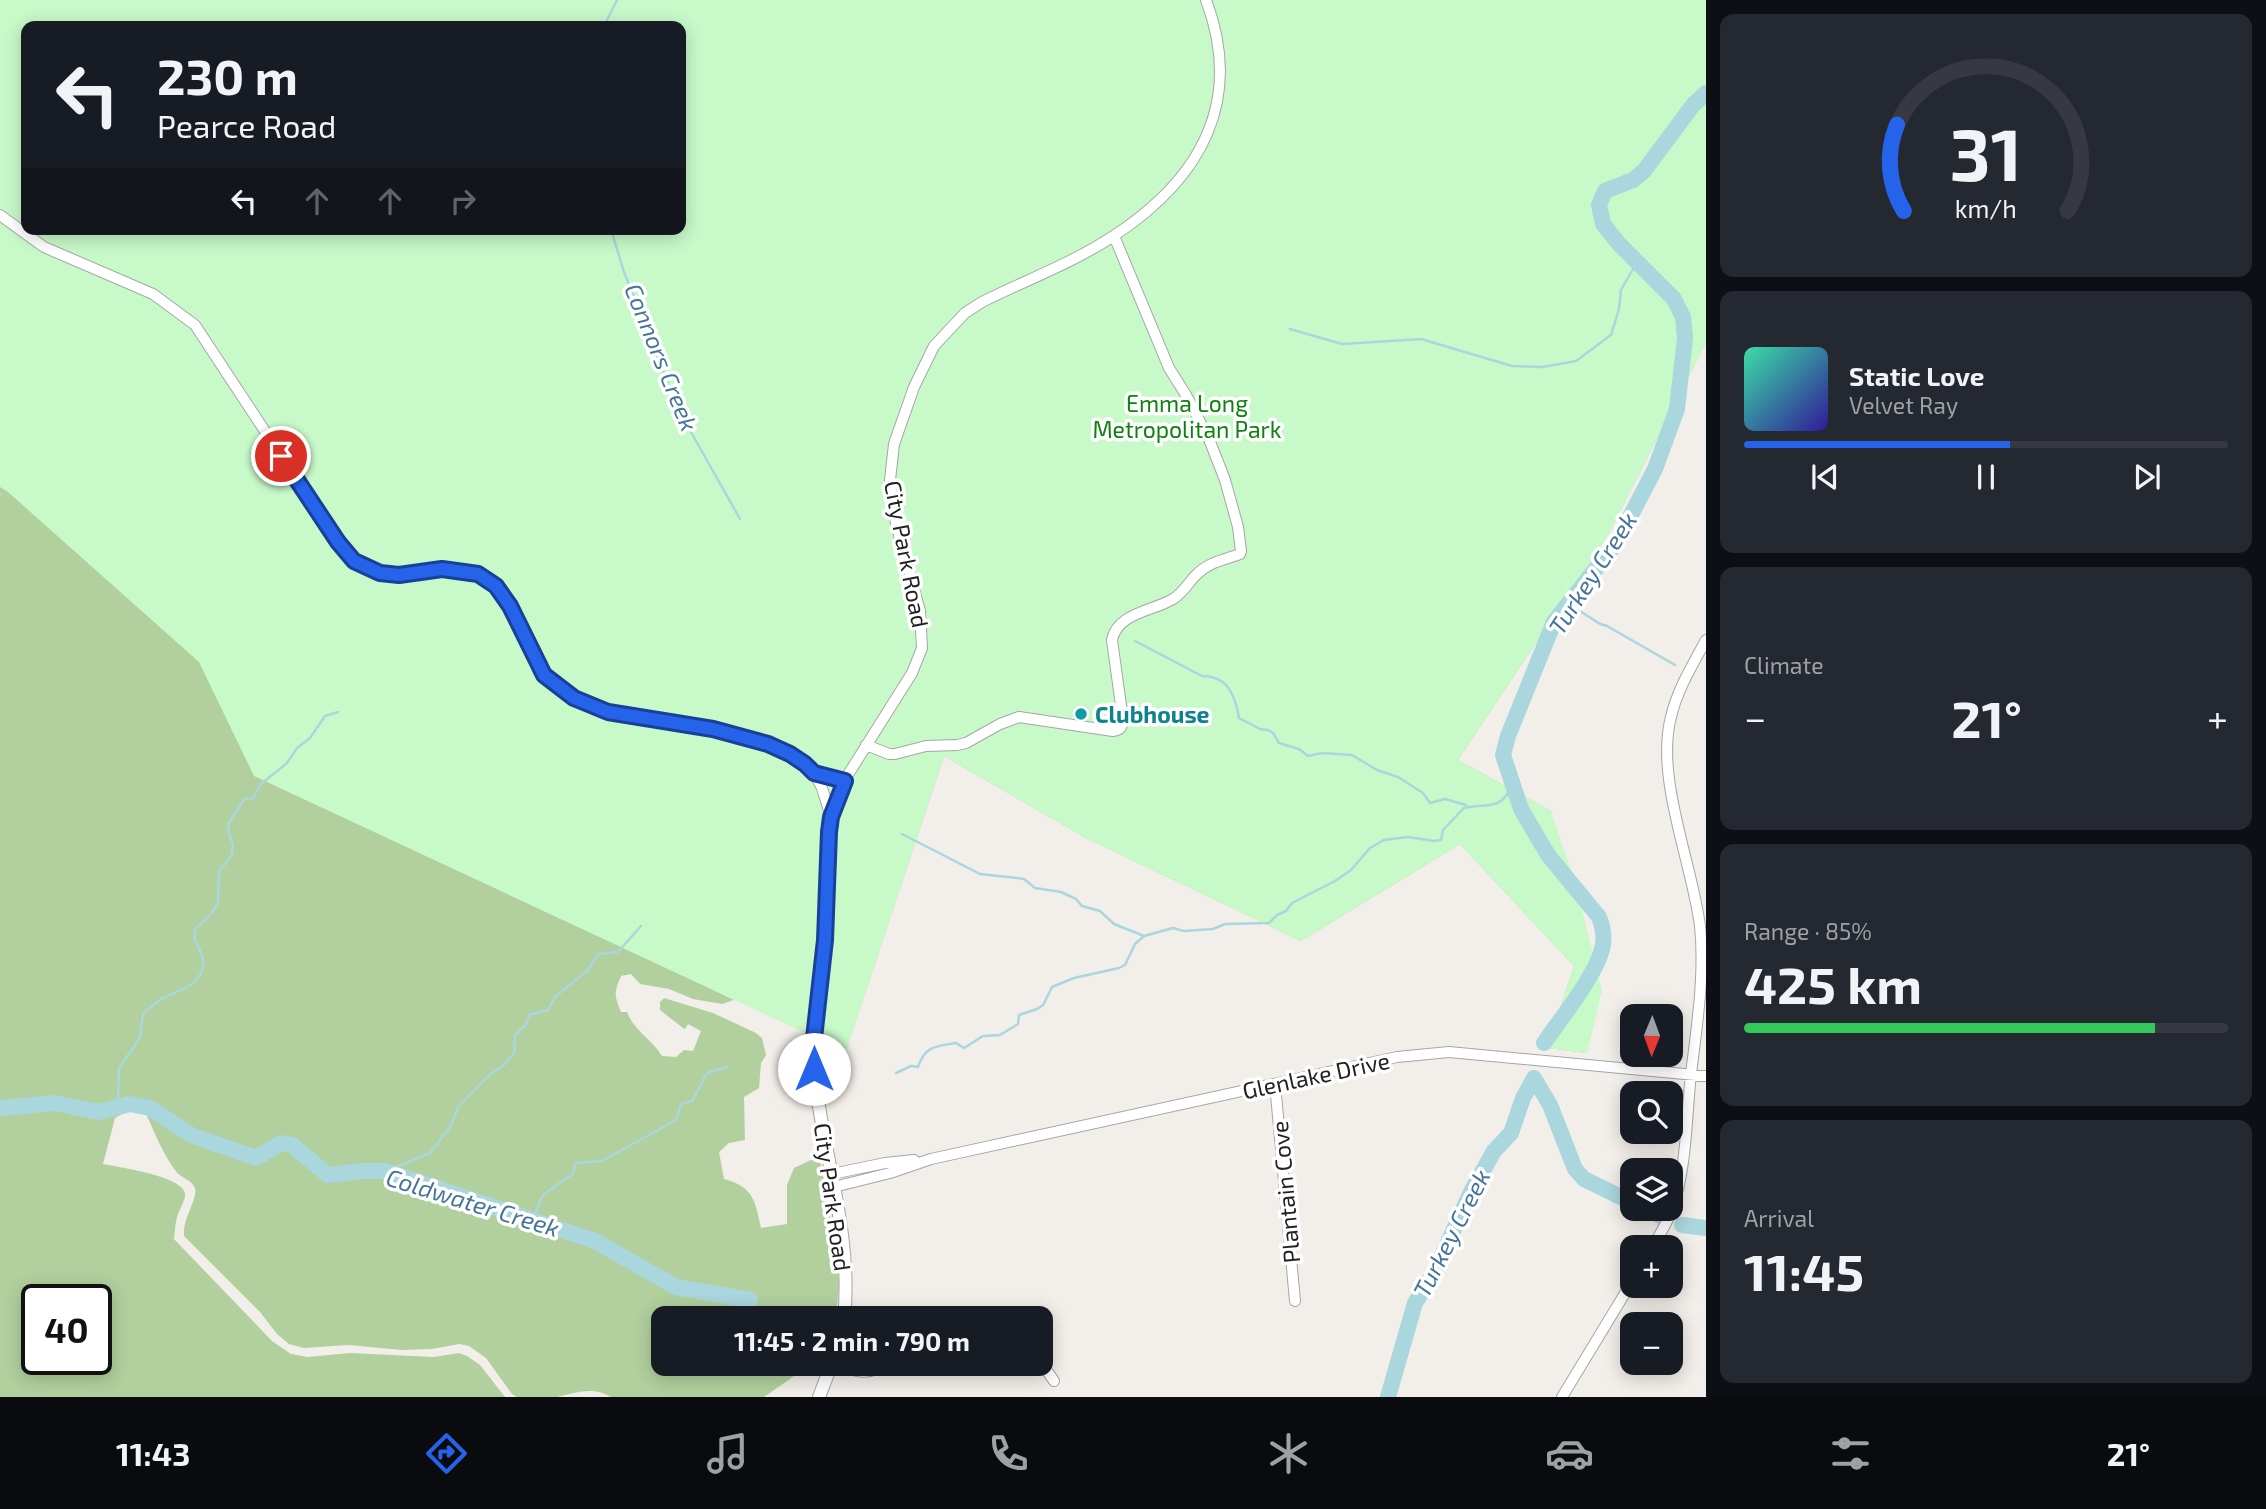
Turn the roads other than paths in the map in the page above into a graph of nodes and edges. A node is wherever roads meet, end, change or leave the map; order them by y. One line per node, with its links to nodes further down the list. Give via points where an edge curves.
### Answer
1 (1206, 0): 5 (street, City Park Road, via 1220,61 1211,128 1174,186)
2 (0, 215): 3 (street)
3 (21, 230)
4 (28, 235): 8 (street, via 44,247 153,294 195,326 354,561 380,573 399,575 442,569 478,574 496,586 510,606 544,675 574,698 608,712 713,729 768,744)
5 (1114, 236): 7 (street, City Park Road, via 965,313 934,346 925,363 898,432 890,480 897,528 920,611 922,648 912,673); 7 (street, via 1169,368 1209,439 1238,527 1240,554 1215,561 1174,598 1116,627 1112,640 1123,720 1119,730 1018,717 957,745 889,754)
6 (1706, 640): 11 (street, via 1668,727 1667,759 1702,956)
7 (866, 745): 9 (street, City Park Road)
8 (814, 773): 9 (street); 10 (street)
9 (845, 781): 10 (street, City Park Road)
10 (831, 817): 14 (street, City Park Road, via 825,940 813,1047)
11 (1691, 1075): 12 (street, Glenlake Drive); 13 (street, Glenlake Drive, via 1449,1052 1398,1056); 15 (street, via 1684,1155 1672,1210)
12 (1706, 1076)
13 (1275, 1083): 14 (street, Glenlake Drive, via 931,1159 885,1163); 17 (street, Plantain Cove)
14 (833, 1181): 18 (street, City Park Road, via 845,1266)
15 (1659, 1235)
16 (1622, 1298): 23 (street)
17 (1295, 1301)
18 (844, 1306)
19 (827, 1376): 22 (street)
20 (1051, 1376): 21 (street)
21 (1054, 1381)
22 (819, 1397)
23 (1562, 1397)

